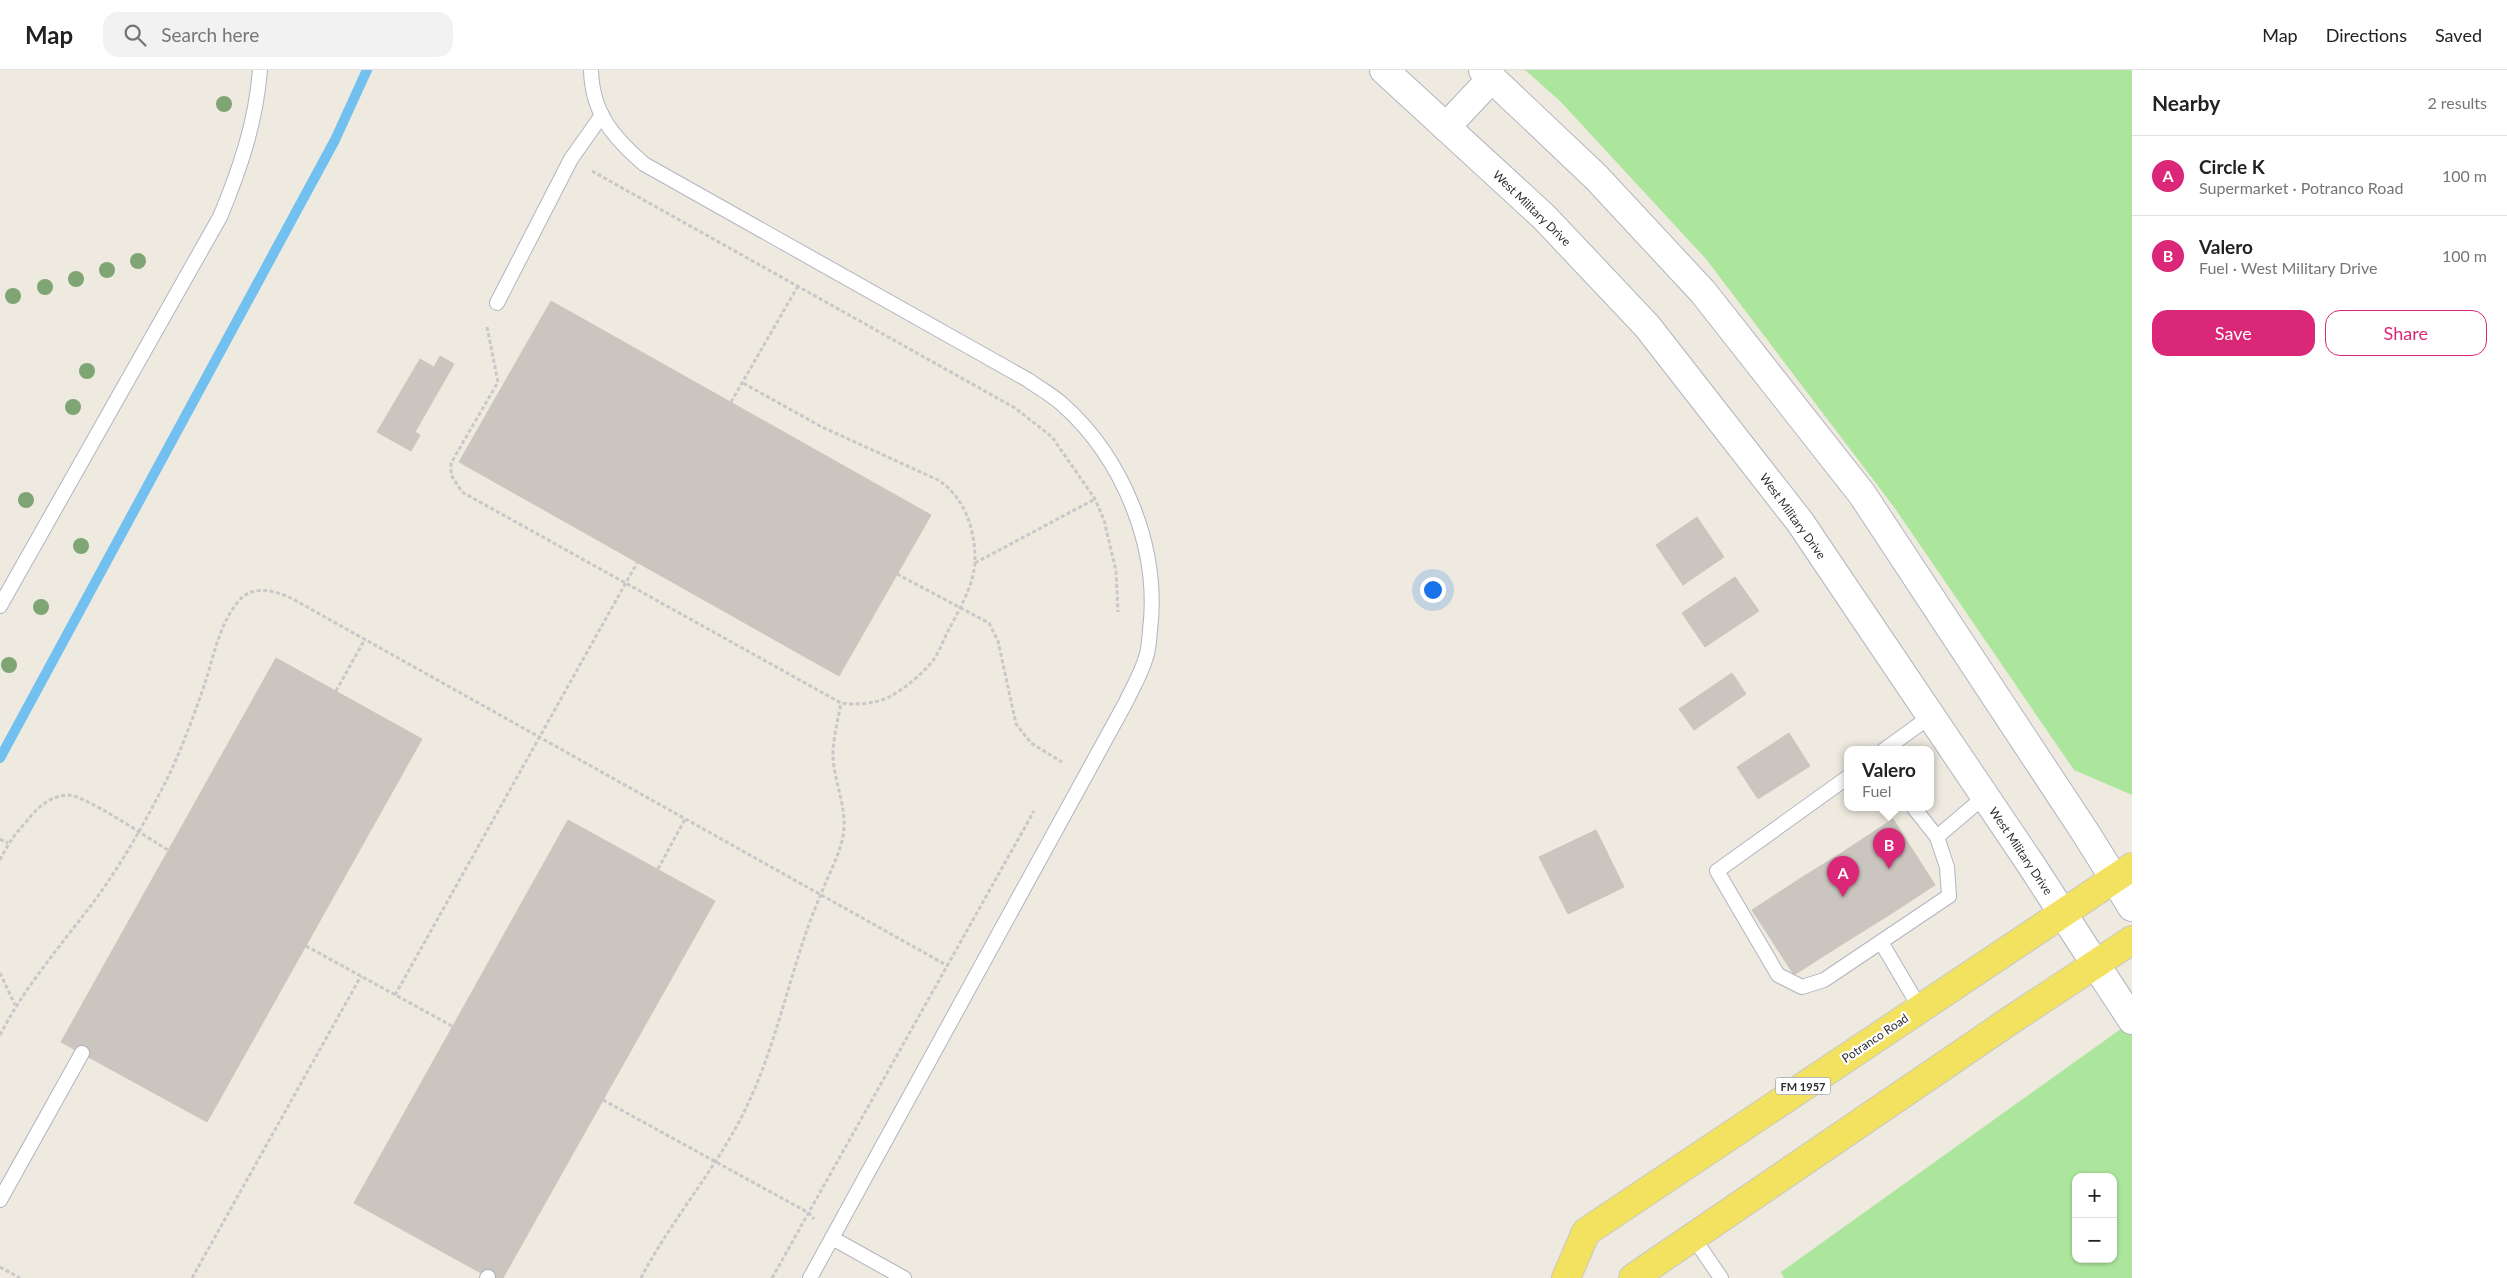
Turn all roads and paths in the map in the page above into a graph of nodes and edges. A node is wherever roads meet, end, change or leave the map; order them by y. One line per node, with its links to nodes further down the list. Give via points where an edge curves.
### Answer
1 (260, 70): 17 (lane, via 257,103 242,166 220,218)
2 (591, 70): 5 (lane, via 594,96)
3 (1384, 70): 6 (main road, West Military Drive)
4 (1487, 74): 6 (main road); 41 (main road, via 1596,177 1703,292 1862,494)
5 (602, 115): 7 (lane); 64 (lane, via 618,140 644,164 1002,366 1062,404 1113,466 1137,517 1151,576 1153,607 1147,656 1126,702)
6 (1446, 127): 23 (main road, West Military Drive, via 1544,217 1647,326 1800,522)
7 (571, 159): 8 (path); 9 (lane)
8 (798, 286): 10 (path); 12 (path, via 1015,408 1052,437)
9 (497, 303): 16 (path, via 486,324 498,382 451,463 451,474 462,492)
10 (743, 382): 11 (path); 14 (path, via 820,426 952,489 972,532)
11 (731, 402)
12 (1095, 499): 14 (path); 19 (path, via 1104,520 1116,571)
13 (637, 563): 16 (path)
14 (975, 563): 18 (path)
15 (897, 574): 18 (path)
16 (627, 582): 22 (path); 24 (path)
17 (0, 606)
18 (961, 607): 22 (path, via 932,663 907,685 888,698 857,705); 27 (path, via 989,623 998,640 1016,724 1031,743)
19 (1118, 612)
20 (365, 640): 21 (path); 24 (path); 34 (path, via 276,592 248,592 237,602 224,624 184,738 165,783)
21 (336, 691)
22 (841, 703): 42 (path, via 833,752 844,814 842,839)
23 (1931, 716): 25 (lane); 30 (main road, West Military Drive)
24 (541, 738): 33 (path); 52 (path)
25 (1890, 746)
26 (1066, 754): 27 (path)
27 (1062, 762): 28 (path)
28 (1057, 770)
29 (1844, 780): 46 (lane, via 1716,871 1778,975 1802,987 1824,980)
30 (1986, 796): 35 (lane); 44 (main road, West Military Drive)
31 (1038, 804): 49 (path)
32 (1916, 811): 35 (lane)
33 (685, 819): 40 (path); 42 (path)
34 (138, 833): 37 (path, via 88,802 68,795 50,799 37,808); 38 (path); 53 (path, via 102,890)
35 (1937, 837): 46 (lane, via 1947,866 1949,896)
36 (0, 839): 37 (path)
37 (8, 843): 39 (path)
38 (168, 850)
39 (0, 860)
40 (658, 869)
41 (2123, 873): 43 (main road); 44 (main road, Potranco Road / FM 1957)
42 (820, 895): 49 (path); 60 (path, via 769,1055 742,1118)
43 (2132, 907)
44 (2063, 913): 48 (main road, West Military Drive); 54 (main road, Potranco Road / FM 1957)
45 (2132, 940): 48 (main road)
46 (1881, 942): 54 (lane)
47 (306, 946): 51 (path)
48 (2096, 965): 55 (main road, West Military Drive); 63 (main road)
49 (948, 966): 62 (path)
50 (0, 973): 53 (path)
51 (361, 976): 52 (path); 67 (path)
52 (396, 994): 56 (path)
53 (16, 1006): 57 (path)
54 (1920, 1008): 72 (main road, Potranco Road / FM 1957, via 1586,1232)
55 (2132, 1020)
56 (452, 1026)
57 (0, 1035)
58 (82, 1053): 61 (lane)
59 (603, 1100): 60 (path)
60 (715, 1162): 62 (path); 68 (path)
61 (0, 1200)
62 (809, 1214): 64 (path); 69 (path)
63 (1693, 1237): 73 (main road); 74 (lane)
64 (832, 1238): 70 (lane); 71 (lane)
65 (0, 1267): 66 (path)
66 (20, 1278)
67 (192, 1278)
68 (641, 1278)
69 (772, 1278)
70 (810, 1278)
71 (904, 1278)
72 (1566, 1278)
73 (1633, 1278)
74 (1721, 1278)

